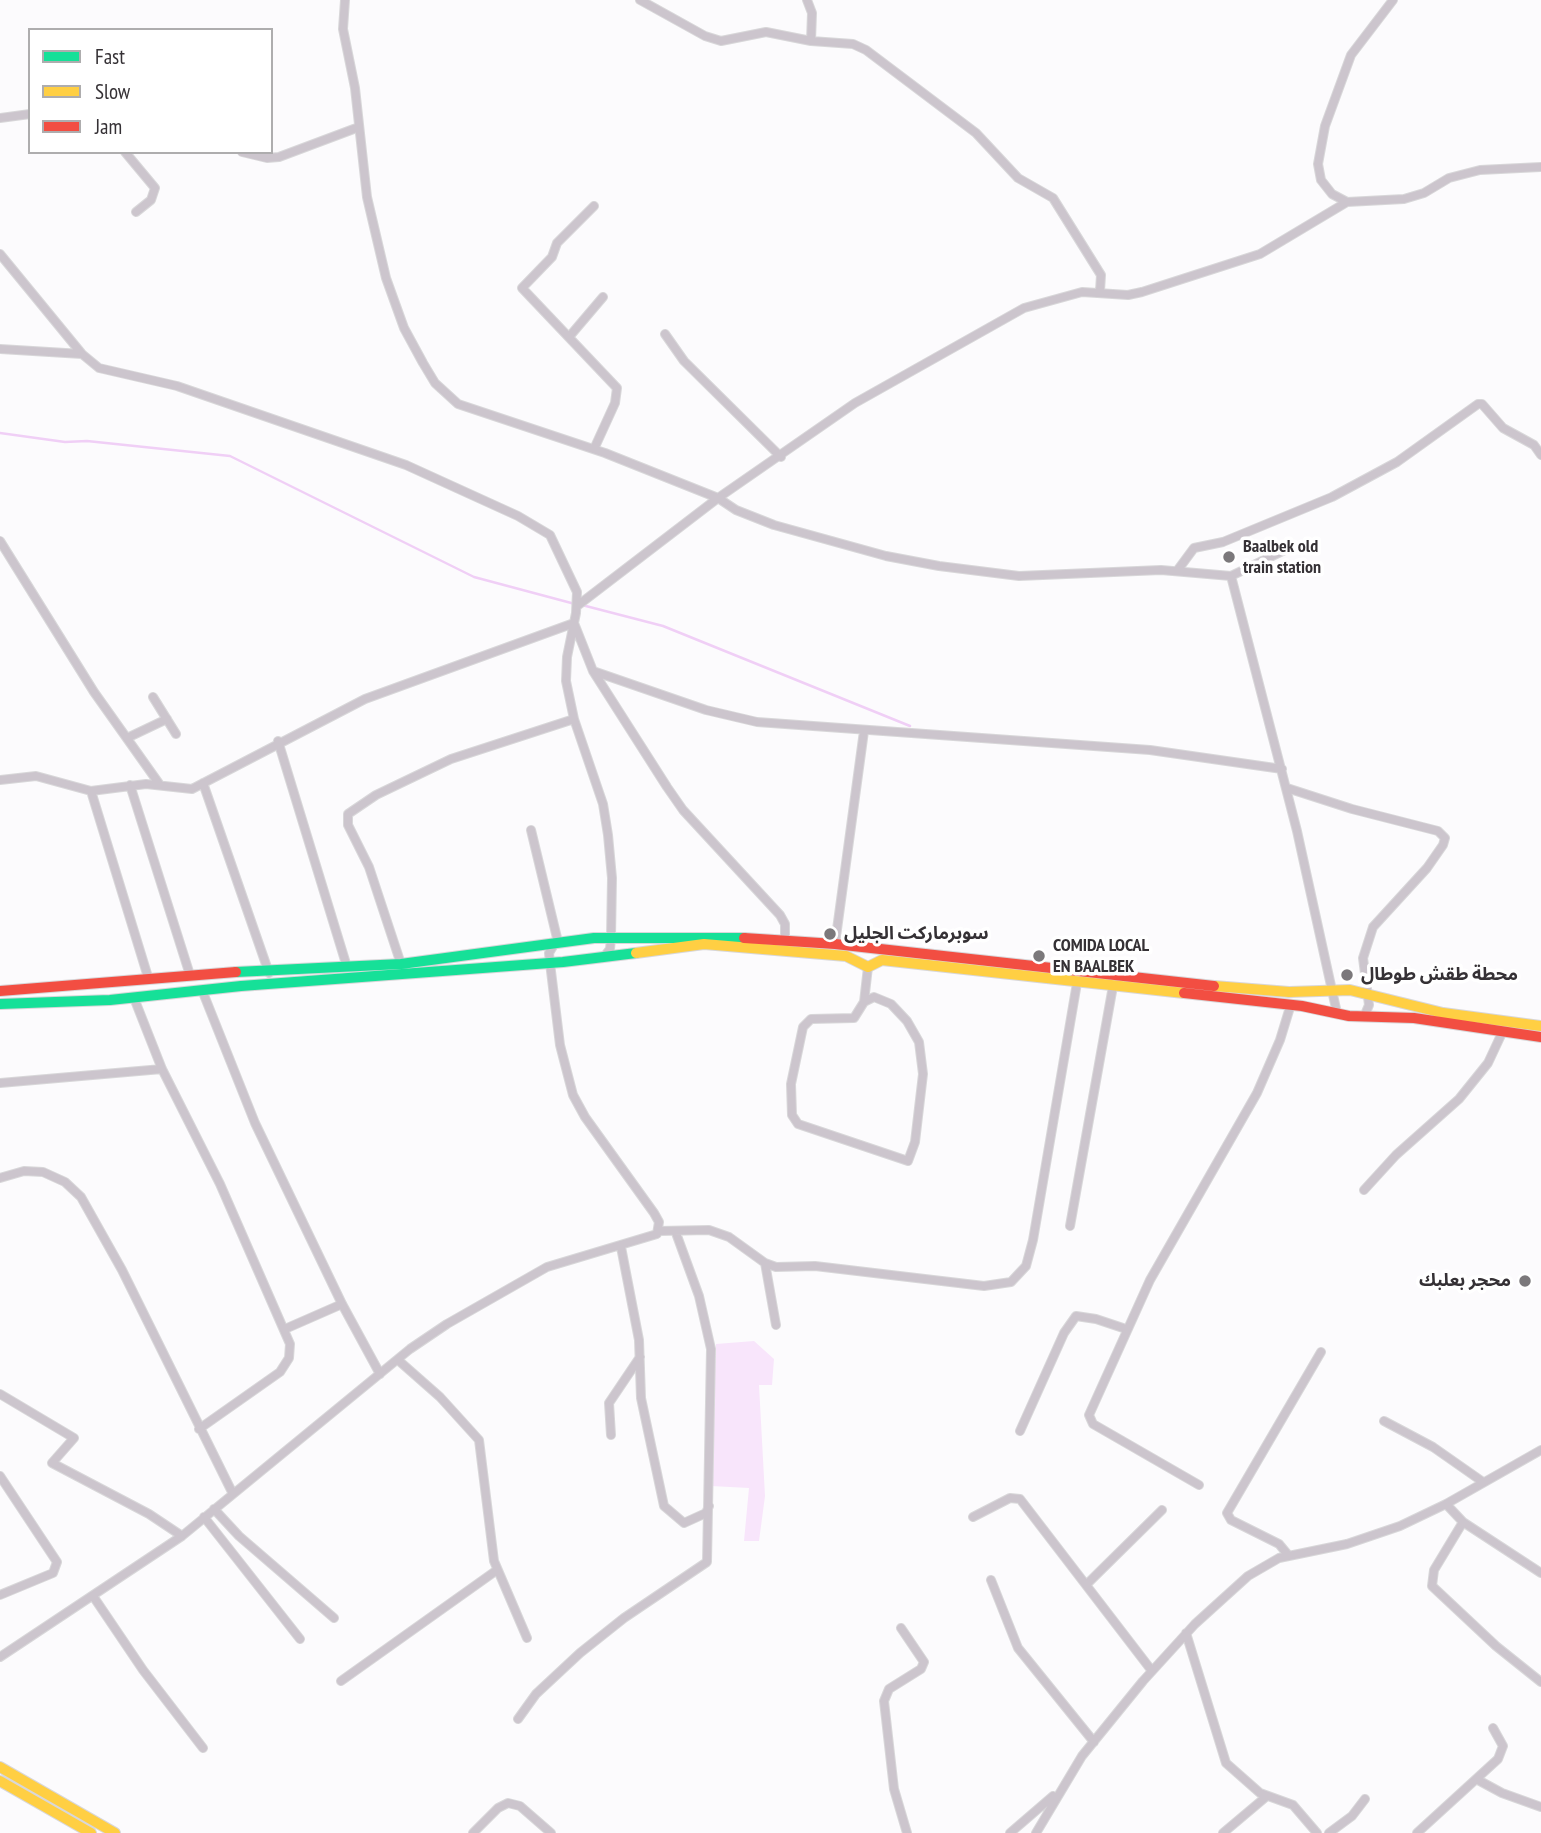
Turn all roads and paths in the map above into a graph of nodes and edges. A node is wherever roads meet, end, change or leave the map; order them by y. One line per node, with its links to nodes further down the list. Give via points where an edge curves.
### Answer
1 (345, 0): 8 (street, via 343,29)
2 (640, 0): 5 (street, via 721,41 766,32)
3 (807, 0): 5 (street, via 812,13)
4 (1393, 0): 12 (street, via 1351,55 1325,126 1318,164 1321,180 1332,194)
5 (811, 41): 16 (street, via 853,44 866,50 976,133 1018,178 1052,198 1101,275)
6 (28, 114): 7 (street)
7 (0, 118)
8 (359, 127): 10 (street, via 279,157); 22 (street, via 367,197 386,278 404,328 435,383 448,398 470,410)
9 (127, 154): 14 (street, via 155,188 151,200)
10 (250, 154)
11 (1541, 167): 12 (street, via 1480,170 1449,178 1404,199)
12 (1347, 202): 16 (street, via 1260,254 1142,292)
13 (594, 206): 19 (street, via 522,288)
14 (136, 212)
15 (0, 254): 21 (street)
16 (1100, 291): 24 (street, via 1024,308 855,403)
17 (603, 298): 19 (street)
18 (665, 334): 24 (street, via 684,361)
19 (569, 337): 22 (street, via 617,388)
20 (0, 349): 21 (street)
21 (82, 354): 30 (street, via 99,368 177,386 406,465 518,516 555,542 577,592)
22 (594, 449): 25 (street)
23 (1541, 455): 28 (street, via 1478,404 1396,462 1332,497 1223,542 1194,548)
24 (781, 457): 25 (street)
25 (718, 498): 28 (street, via 774,525 939,566 1041,577); 30 (street)
26 (0, 541): 38 (street)
27 (1291, 547): 29 (street)
28 (1177, 571): 29 (street)
29 (1231, 576): 40 (street)
30 (578, 606): 31 (street)
31 (574, 623): 32 (street); 35 (street, via 566,670); 39 (street, via 365,699)
32 (593, 671): 36 (street, via 732,718); 49 (street, via 683,810 780,915)
33 (153, 697): 34 (street)
34 (167, 719): 37 (street); 38 (street)
35 (574, 719): 48 (street, via 606,824 612,870); 54 (street, via 451,758 348,814 348,825 369,867)
36 (864, 731): 40 (street, via 1150,750); 51 (street)
37 (176, 734)
38 (127, 738): 44 (street)
39 (278, 741): 42 (street); 55 (street)
40 (1282, 769): 45 (street)
41 (0, 780): 46 (street, via 36,776)
42 (203, 782): 44 (street, via 188,789); 57 (street)
43 (130, 785): 44 (street); 46 (street); 58 (street)
44 (160, 785)
45 (1287, 788): 65 (street); 67 (street, via 1438,831 1445,838 1427,868 1373,927 1363,958)
46 (91, 791): 59 (street)
47 (531, 830): 50 (street)
48 (611, 938): 49 (main road); 50 (main road); 52 (street)
49 (785, 940): 51 (main road)
50 (557, 942): 53 (street, via 549,953); 54 (main road)
51 (835, 944): 65 (main road, via 1218,987)
52 (603, 958): 53 (main road); 56 (main road, via 715,944 846,956)
53 (550, 963): 63 (main road); 83 (street, via 560,1045 573,1094 654,1213)
54 (401, 964): 55 (main road)
55 (347, 967): 57 (main road)
56 (868, 967): 61 (main road, via 883,960); 70 (street)
57 (269, 973): 58 (main road)
58 (190, 975): 59 (main road)
59 (152, 977): 60 (main road); 66 (main road)
60 (108, 981): 64 (main road); 69 (main road)
61 (1077, 983): 62 (main road); 86 (street, via 1033,1240 1026,1266 1017,1278 984,1286 840,1268)
62 (1113, 986): 72 (main road); 82 (street)
63 (202, 990): 66 (main road); 87 (street, via 255,1123)
64 (0, 991)
65 (1334, 991): 67 (main road); 73 (street)
66 (156, 994): 68 (main road)
67 (1368, 994): 74 (street); 75 (main road, via 1443,1013)
68 (134, 998): 69 (main road); 78 (street)
69 (110, 1000): 71 (main road)
70 (864, 1002): 70 (street, via 874,997 898,1010 921,1050 923,1074 908,1161 798,1124 792,1115 791,1084 803,1027 811,1019 854,1018)
71 (0, 1004)
72 (1291, 1004): 73 (main road); 90 (street, via 1246,1115 1173,1237)
73 (1337, 1013): 74 (main road)
74 (1364, 1017): 76 (main road, via 1414,1018)
75 (1541, 1026)
76 (1502, 1032): 77 (main road); 81 (street, via 1488,1063 1460,1099)
77 (1541, 1037)
78 (162, 1069): 79 (street); 89 (street)
79 (0, 1083)
80 (0, 1178): 97 (street, via 24,1171 43,1172 65,1182 81,1197)
81 (1364, 1190)
82 (1070, 1226)
83 (659, 1231): 84 (street); 85 (street)
84 (676, 1233): 86 (street, via 702,1229 720,1233); 105 (street, via 699,1296 711,1349)
85 (621, 1247): 92 (street); 93 (street, via 540,1270 447,1324)
86 (765, 1264): 88 (street)
87 (342, 1304): 89 (street); 94 (street)
88 (776, 1325)
89 (285, 1329): 97 (street, via 290,1352 285,1366)
90 (1126, 1329): 98 (street, via 1076,1316); 103 (street, via 1089,1418)
91 (1321, 1352): 113 (street, via 1227,1513 1230,1520 1279,1544)
92 (640, 1357): 99 (street, via 609,1403); 105 (street, via 641,1398 666,1510 684,1523 706,1513)
93 (398, 1360): 94 (street); 114 (street, via 449,1406 478,1440)
94 (380, 1374): 104 (street)
95 (0, 1394): 112 (street, via 74,1438 52,1463)
96 (1384, 1421): 102 (street, via 1433,1447)
97 (200, 1429): 104 (street)
98 (1020, 1431)
99 (611, 1436)
100 (1541, 1450): 102 (street)
101 (0, 1476): 118 (street, via 57,1562 53,1573)
102 (1483, 1482): 106 (street)
103 (1199, 1485)
104 (233, 1493): 107 (street)
105 (710, 1503): 129 (street, via 707,1562 580,1653 536,1694)
106 (1446, 1504): 111 (street); 113 (street, via 1365,1539)
107 (214, 1509): 109 (street); 120 (street)
108 (1162, 1510): 117 (street)
109 (204, 1517): 112 (street); 124 (street)
110 (973, 1517): 117 (street, via 1004,1500 1020,1499)
111 (1463, 1522): 115 (street); 128 (street, via 1434,1570 1432,1586)
112 (182, 1535): 119 (street)
113 (1289, 1556): 122 (street, via 1260,1567)
114 (497, 1570): 123 (street); 127 (street)
115 (1541, 1573)
116 (991, 1580): 131 (street, via 1018,1648)
117 (1086, 1585): 126 (street)
118 (0, 1595)
119 (93, 1596): 125 (street); 132 (street)
120 (334, 1618)
121 (901, 1628): 144 (street, via 925,1662 889,1689 884,1701 894,1789)
122 (1186, 1633): 126 (street); 137 (street, via 1223,1758 1244,1781)
123 (527, 1638)
124 (300, 1639)
125 (0, 1657)
126 (1152, 1671): 131 (street)
127 (341, 1681)
128 (1541, 1682)
129 (518, 1719)
130 (1493, 1728): 134 (street, via 1503,1751)
131 (1094, 1742): 136 (street)
132 (203, 1748)
133 (0, 1767): 141 (main road)
134 (1478, 1780): 139 (street); 150 (street)
135 (0, 1782): 140 (main road)
136 (1058, 1792): 145 (street); 146 (street)
137 (1267, 1796): 147 (street); 148 (street, via 1293,1805)
138 (1365, 1799): 149 (street, via 1353,1816)
139 (1541, 1807)
140 (91, 1833)
141 (115, 1833)
142 (473, 1833): 143 (street, via 508,1803 520,1806)
143 (551, 1833)
144 (907, 1833)
145 (1010, 1833)
146 (1036, 1833)
147 (1223, 1833)
148 (1317, 1833)
149 (1329, 1833)
150 (1417, 1833)

